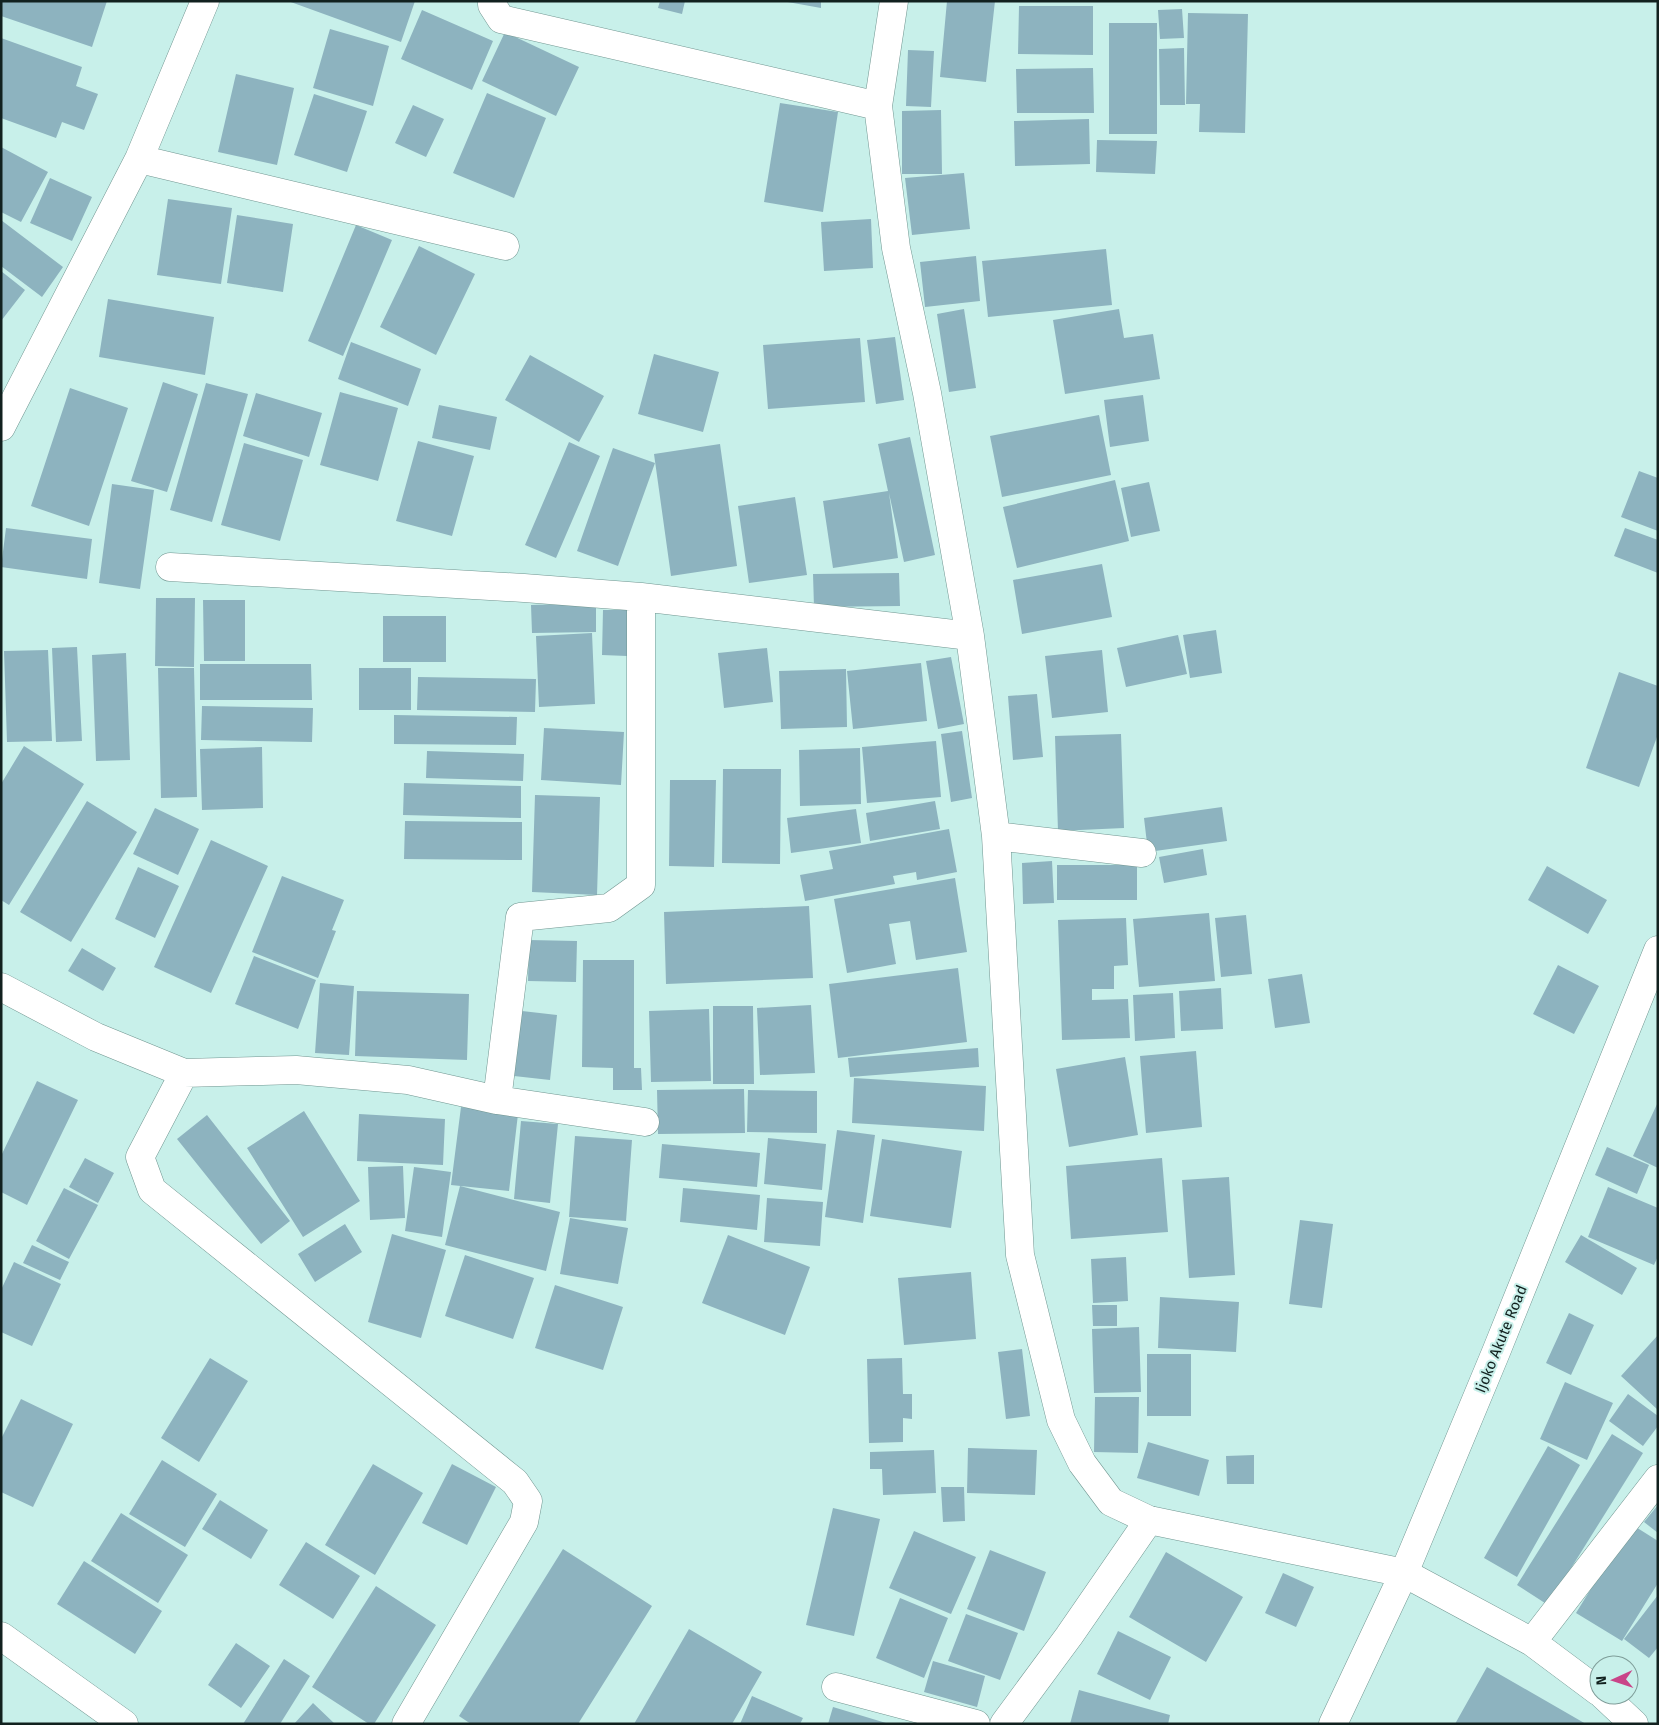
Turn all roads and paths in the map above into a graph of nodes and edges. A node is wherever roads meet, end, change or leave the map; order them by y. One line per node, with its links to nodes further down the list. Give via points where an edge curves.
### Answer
1 (205, 1): 5 (street)
2 (492, 1): 4 (street, via 501,19)
3 (894, 1): 4 (street)
4 (878, 106): 10 (street, via 896,248 927,394)
5 (140, 159): 6 (street); 7 (street)
6 (505, 246)
7 (1, 427)
8 (170, 567): 9 (street)
9 (641, 597): 10 (street); 16 (street, via 640,885 609,908 520,917)
10 (970, 636): 11 (street)
11 (996, 836): 12 (street); 19 (street, via 1020,1256 1061,1420 1082,1463 1111,1502)
12 (1142, 853)
13 (1658, 950): 20 (street, Ijoko Akute Road)
14 (1, 987): 15 (street, via 96,1037)
15 (184, 1073): 16 (street, via 296,1070 408,1080); 27 (street, via 140,1157 152,1190 515,1482 528,1501 524,1522)
16 (496, 1100): 17 (street)
17 (645, 1122)
18 (1658, 1479): 22 (street)
19 (1149, 1520): 20 (street); 29 (street)
20 (1404, 1573): 22 (street); 30 (street, Ijoko Akute Road)
21 (1, 1636): 26 (street)
22 (1532, 1642): 23 (street)
23 (1589, 1685)
24 (836, 1688): 28 (street)
25 (1614, 1705): 31 (street)
26 (124, 1724)
27 (406, 1724)
28 (976, 1724)
29 (1004, 1724)
30 (1333, 1724)
31 (1634, 1724)

